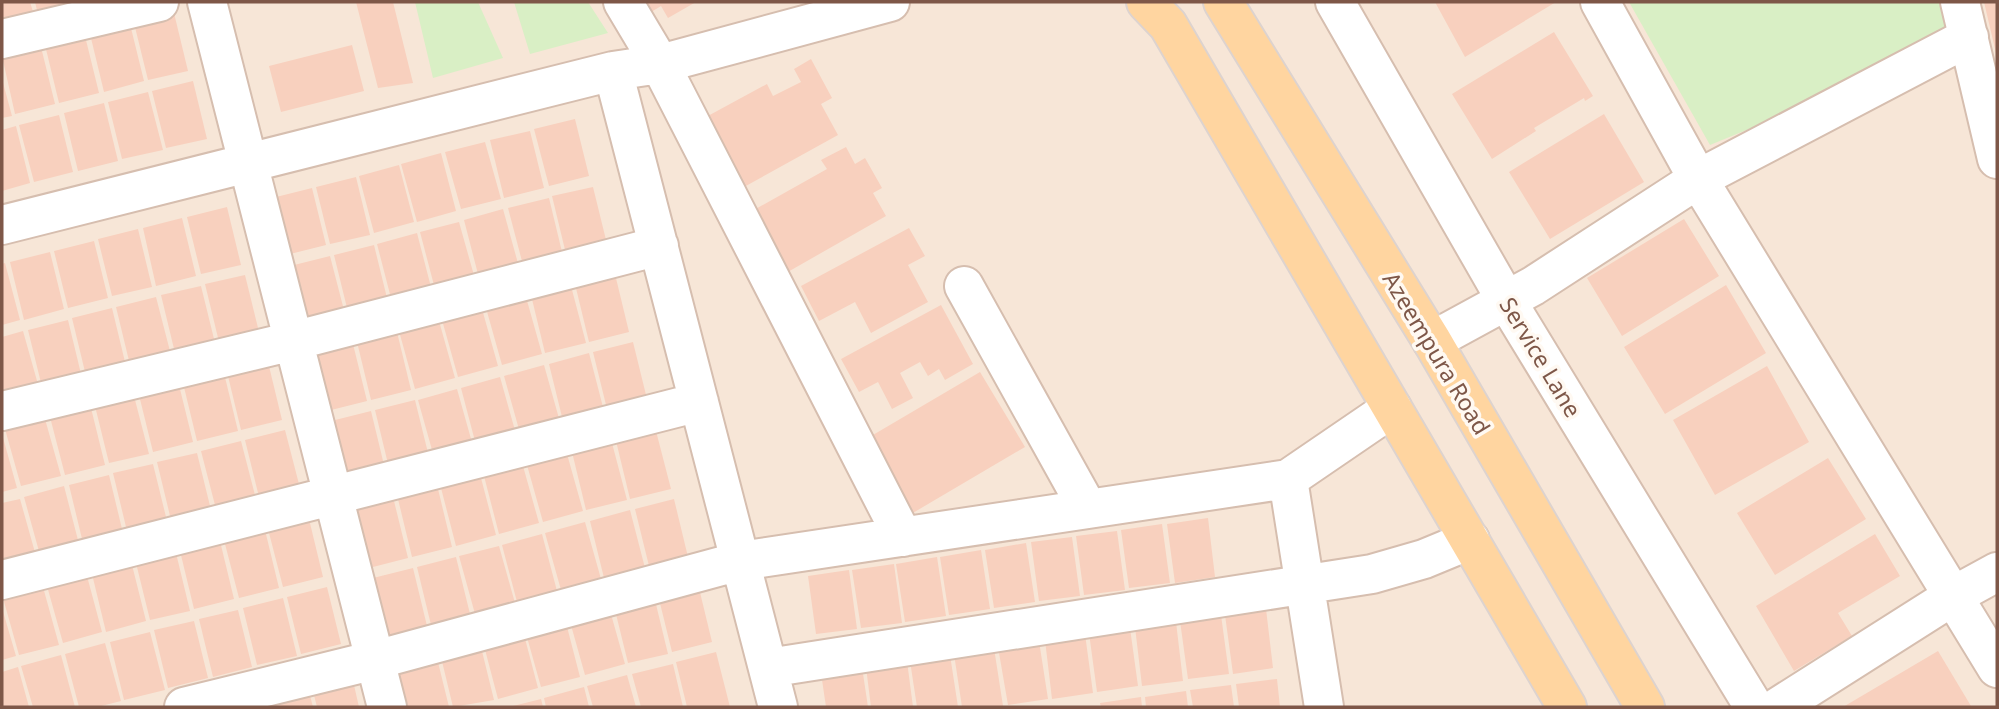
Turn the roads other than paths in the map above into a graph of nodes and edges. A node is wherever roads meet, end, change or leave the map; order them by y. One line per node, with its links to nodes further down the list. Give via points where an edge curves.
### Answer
1 (159, 2): 11 (street)
2 (207, 2): 16 (street)
3 (623, 2): 12 (street)
4 (1223, 2): 23 (main road, Azeempura Road)
5 (1335, 2): 21 (street, Service Lane)
6 (1600, 2): 17 (street)
7 (883, 3): 9 (street)
8 (1157, 10): 25 (main road)
9 (818, 11): 12 (street)
10 (1964, 20): 14 (street); 17 (street)
11 (2, 39)
12 (660, 64): 13 (street); 30 (street)
13 (613, 71): 16 (street); 19 (street)
14 (1988, 80): 15 (street)
15 (1997, 159)
16 (248, 164): 18 (street); 22 (street)
17 (1698, 179): 21 (street); 36 (street)
18 (2, 225)
19 (659, 246): 22 (street); 24 (street)
20 (964, 286): 29 (street)
21 (1506, 300): 23 (street); 46 (street, Service Lane)
22 (293, 341): 26 (street); 28 (street)
23 (1432, 341): 45 (main road, Azeempura Road)
24 (699, 402): 28 (street); 32 (street)
25 (1392, 408): 27 (street); 31 (main road)
26 (2, 411)
27 (1288, 479): 29 (street); 35 (street)
28 (333, 495): 34 (street); 37 (street)
29 (1088, 509): 30 (street)
30 (903, 537): 32 (street)
31 (1470, 540): 35 (street, via 1372,574); 44 (main road)
32 (740, 561): 37 (street); 38 (street)
33 (1997, 572): 36 (street)
34 (2, 579)
35 (1304, 583): 38 (street); 43 (street)
36 (1953, 596): 39 (street); 47 (street)
37 (375, 660): 40 (street); 41 (street)
38 (768, 668): 42 (street)
39 (1997, 668)
40 (184, 707)
41 (387, 707)
42 (778, 707)
43 (1324, 707)
44 (1567, 707)
45 (1646, 707)
46 (1754, 707)
47 (1778, 707)

